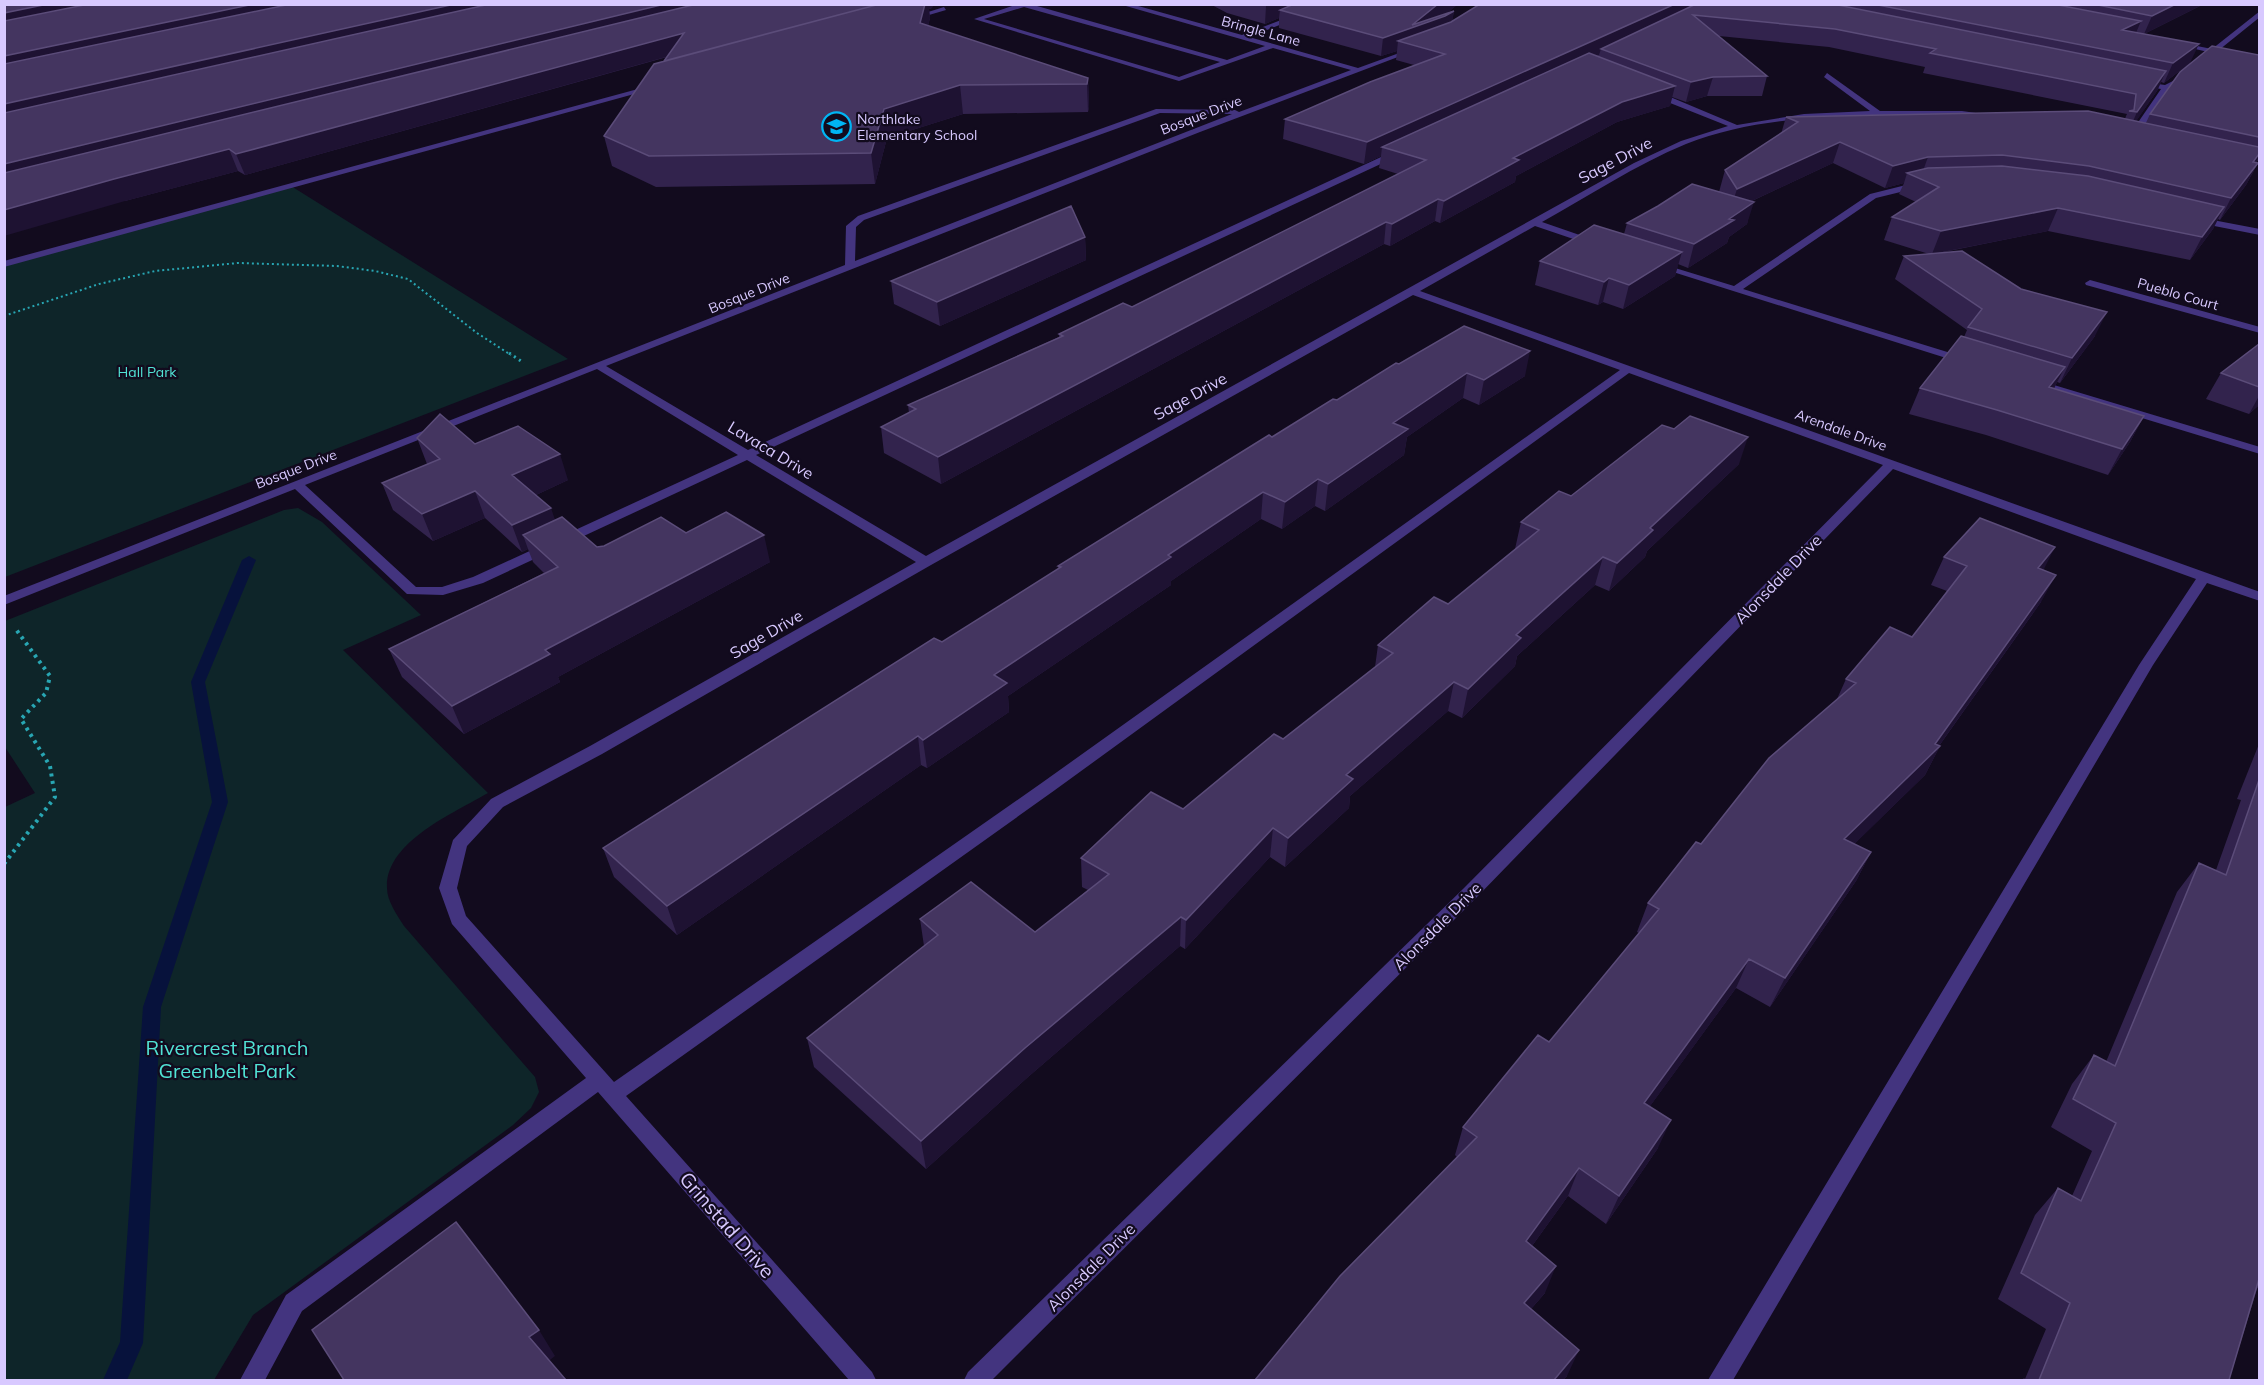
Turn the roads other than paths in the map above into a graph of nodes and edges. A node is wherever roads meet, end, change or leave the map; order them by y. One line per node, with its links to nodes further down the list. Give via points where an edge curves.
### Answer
1 (1122, 4): 5 (street, Bringle Lane)
2 (1144, 4): 5 (street)
3 (1330, 4): 9 (street)
4 (1026, 5): 15 (street); 15 (street, via 977,19 1179,79)
5 (1135, 8): 9 (street, Bringle Lane)
6 (944, 9): 8 (street)
7 (2259, 13): 13 (street)
8 (898, 24)
9 (1240, 38): 12 (street, Bringle Lane)
10 (2169, 42): 13 (street)
11 (1424, 45): 17 (street, Bosque Drive)
12 (1272, 46): 15 (street); 17 (street, Bringle Lane)
13 (2214, 51): 14 (street); 16 (street)
14 (2259, 60)
15 (1227, 62)
16 (2198, 63)
17 (1359, 70): 24 (street, Bosque Drive)
18 (1827, 75): 25 (street)
19 (2182, 76): 22 (street)
20 (2132, 81): 22 (street)
21 (658, 87): 36 (street)
22 (2166, 88): 28 (street)
23 (1645, 90): 27 (street)
24 (1244, 113): 37 (street, Bosque Drive); 37 (street, via 1159,111 861,218 851,226)
25 (1878, 113): 26 (street, Sage Drive); 27 (street, Sage Drive, via 1806,116)
26 (1997, 116)
27 (1734, 126): 32 (street, Sage Drive, via 1696,138 1634,167)
28 (2132, 138)
29 (1413, 146): 47 (street)
30 (1930, 184): 39 (street, via 1873,196)
31 (2190, 219): 33 (street)
32 (1534, 223): 34 (street); 40 (street, Sage Drive)
33 (2259, 232)
34 (1600, 246)
35 (1644, 261): 39 (street)
36 (4, 264)
37 (850, 268): 42 (street, Bosque Drive)
38 (2090, 283): 41 (street, Pueblo Court)
39 (1736, 290): 43 (street)
40 (1412, 291): 44 (street, Arendale Drive); 50 (street, Sage Drive)
41 (2259, 330)
42 (599, 366): 47 (street, Lavaca Drive); 49 (street, Bosque Drive)
43 (1983, 366)
44 (1628, 369): 48 (street, Arendale Drive); 54 (street, via 1040,793)
45 (2027, 380): 46 (street)
46 (2259, 451)
47 (747, 455): 49 (street, via 478,580 443,591 412,591); 50 (street, Lavaca Drive)
48 (1891, 464): 51 (street, Arendale Drive); 57 (street, Alonsdale Drive, via 1470,893)
49 (297, 484): 53 (street, Bosque Drive)
50 (926, 562): 54 (street, Sage Drive, via 596,750 496,802 459,844 448,888 458,919)
51 (2204, 577): 52 (street, Arendale Drive); 58 (street, via 2140,675)
52 (2259, 597)
53 (4, 601)
54 (600, 1082): 55 (street, via 294,1303); 56 (street, Grinstad Drive)
55 (252, 1380)
56 (864, 1380)
57 (976, 1380)
58 (1720, 1380)

